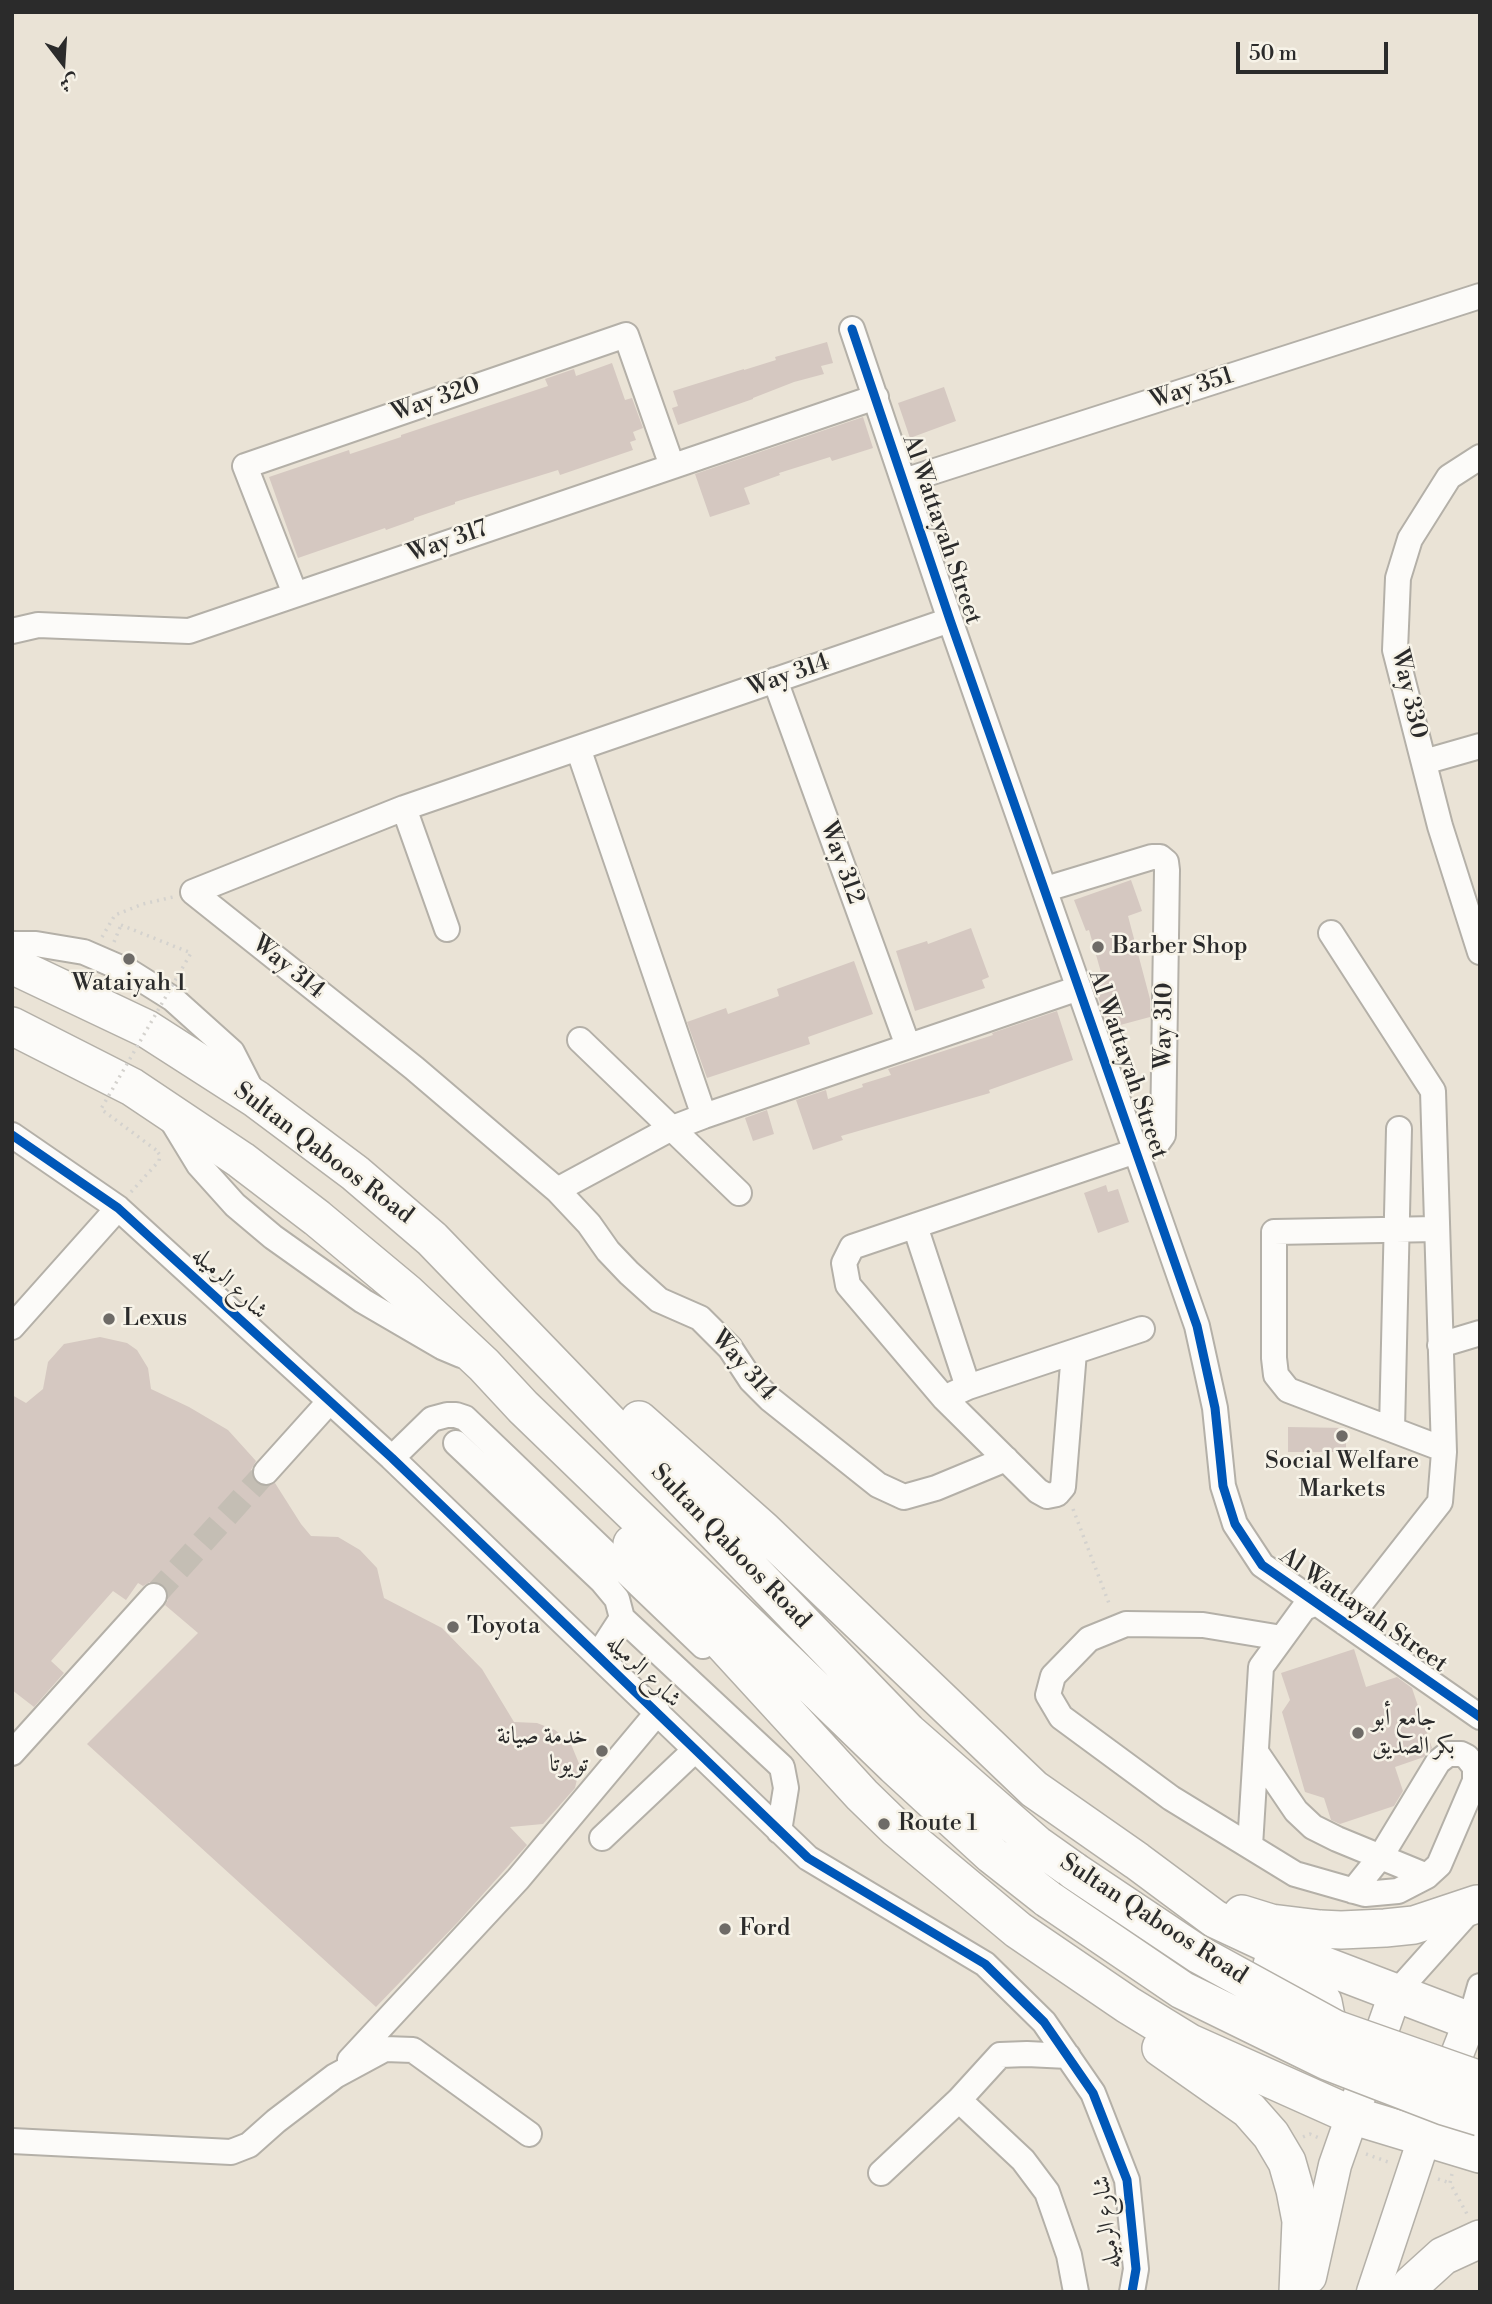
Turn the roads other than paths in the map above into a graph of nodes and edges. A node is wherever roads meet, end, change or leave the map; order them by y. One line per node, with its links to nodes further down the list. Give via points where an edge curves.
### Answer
1 (1480, 296): 6 (street, Way 351)
2 (852, 329): 3 (street, Al Wattayah Street)
3 (876, 397): 5 (street, Way 317); 6 (street, Al Wattayah Street)
4 (1480, 457): 13 (street, Way 330, via 1449,478 1410,539 1398,578 1395,650)
5 (672, 466): 7 (street, Way 317); 7 (street, Way 320, via 626,335 245,466)
6 (904, 481): 8 (street, Al Wattayah Street)
7 (295, 594): 9 (street, Way 317, via 189,631 38,625)
8 (950, 620): 10 (street, Way 314); 15 (street, Al Wattayah Street)
9 (12, 631)
10 (775, 680): 12 (street, Way 314); 24 (street, Way 312)
11 (1480, 746): 13 (street)
12 (578, 748): 14 (street, Way 314); 26 (street)
13 (1424, 762): 19 (street, Way 330)
14 (404, 808): 16 (street); 31 (street, Way 314, via 193,892)
15 (1046, 889): 21 (street, Al Wattayah Street); 30 (street, Way 310, via 1152,857 1167,866 1163,1131 1158,1142)
16 (447, 929)
17 (1331, 933): 36 (street, via 1433,1091)
18 (12, 944): 25 (street, via 84,952 162,992 232,1052)
19 (1480, 952)
20 (12, 965): 25 (highway, Sultan Qaboos Road, via 147,1029)
21 (1079, 988): 24 (street); 30 (street, Al Wattayah Street)
22 (12, 1026): 46 (highway, Sultan Qaboos Road, via 132,1087 241,1160 407,1293)
23 (580, 1040): 27 (street)
24 (908, 1046): 26 (street)
25 (256, 1099): 42 (highway, Sultan Qaboos Road, via 355,1173 432,1239)
26 (704, 1116): 27 (street)
27 (670, 1129): 31 (street); 32 (street)
28 (1399, 1129): 35 (street)
29 (12, 1135): 33 (street, شارع الرميله)
30 (1136, 1151): 34 (street, Way 310); 54 (street, Al Wattayah Street, via 1197,1326 1215,1408 1223,1486 1235,1524 1262,1565)
31 (558, 1190): 51 (street, Way 314, via 629,1273 659,1300 700,1318 770,1399 878,1485 904,1497)
32 (739, 1193)
33 (118, 1208): 37 (street); 45 (street, شارع الرميله)
34 (915, 1226): 43 (street); 44 (street, Way 310, via 852,1247 844,1262 848,1285)
35 (1397, 1229): 36 (street); 47 (street); 47 (street, via 1273,1232 1276,1375 1288,1390)
36 (1436, 1229): 40 (street)
37 (12, 1327)
38 (1142, 1329): 41 (street)
39 (1480, 1333): 40 (street)
40 (1440, 1345): 49 (street)
41 (1074, 1352): 43 (street); 51 (street, via 1060,1491 1052,1496 1042,1493)
42 (567, 1376): 70 (highway, via 626,1408 763,1530 1034,1789); 81 (highway, Sultan Qaboos Road, bridge, via 908,1732 1036,1844 1198,1954 1335,2029)
43 (968, 1387): 44 (street)
44 (944, 1398): 51 (street)
45 (330, 1402): 50 (street, شارع الرميله); 52 (street)
46 (523, 1406): 64 (highway, via 555,1458); 84 (highway, Sultan Qaboos Road, bridge, via 895,1766 992,1855 1048,1899 1182,1990 1327,2061)
47 (1392, 1429): 49 (street)
48 (456, 1443): 55 (street, via 602,1581 617,1599)
49 (1443, 1449): 56 (street, via 1440,1502)
50 (392, 1458): 58 (street, شارع الرميله); 64 (street, via 432,1419 447,1415 465,1418 838,1779)
51 (1006, 1459)
52 (266, 1472)
53 (154, 1596): 63 (street)
54 (1308, 1602): 56 (street, Al Wattayah Street); 57 (street)
55 (622, 1618): 58 (street); 65 (street, via 782,1767 786,1788)
56 (1345, 1623): 60 (street, Al Wattayah Street)
57 (1282, 1638): 62 (street, via 1261,1667); 67 (street, via 1203,1625 1126,1624 1089,1639 1053,1676 1048,1695 1061,1717 1171,1798)
58 (598, 1655): 59 (street, شارع الرميله)
59 (658, 1712): 61 (street, شارع الرميله); 80 (street, via 518,1879)
60 (1480, 1717)
61 (695, 1750): 65 (street, شارع الرميله); 66 (street)
62 (1256, 1752): 67 (street); 68 (street, via 1296,1811 1313,1827)
63 (12, 1753)
64 (862, 1795): 74 (highway)
65 (779, 1831): 79 (street, شارع الرميله, via 808,1858 985,1964 1044,2022)
66 (602, 1838)
67 (1251, 1846): 71 (street, via 1295,1874)
68 (1381, 1856): 69 (street); 69 (street, via 1438,1762 1448,1754 1461,1754 1472,1762 1475,1781 1439,1865); 71 (street)
69 (1427, 1876): 71 (street, via 1398,1891)
70 (1171, 1886): 72 (highway, via 1270,1923 1341,1930 1415,1925); 73 (highway)
71 (1353, 1891)
72 (1478, 1902): 76 (street)
73 (1214, 1919): 76 (highway); 77 (highway, via 1230,1941 1318,1993 1326,2017 1309,2050 1293,2061 1274,2060 1165,2002)
74 (1018, 1930): 77 (highway); 93 (highway, via 1090,1999 1250,2110 1271,2135 1287,2162 1301,2221)
75 (1480, 1986): 78 (street)
76 (1395, 1994): 78 (highway); 83 (main road)
77 (1128, 2005): 83 (highway, via 1190,2043)
78 (1475, 2023): 86 (main road)
79 (1068, 2056): 82 (street, via 1000,2055); 92 (street, شارع الرميله, via 1093,2093 1127,2180 1136,2269)
80 (335, 2076): 85 (street, via 385,2049 413,2050); 87 (street, via 249,2145 231,2152)
81 (1480, 2080)
82 (959, 2100): 89 (street); 91 (street, via 1023,2160 1047,2192 1069,2255)
83 (1351, 2115): 86 (highway); 94 (main road)
84 (1480, 2117)
85 (529, 2134)
86 (1424, 2139): 88 (highway); 95 (main road)
87 (12, 2141)
88 (1480, 2154)
89 (881, 2173)
90 (1480, 2239): 96 (highway, via 1443,2256)
91 (1076, 2292)
92 (1132, 2292)
93 (1298, 2292)
94 (1307, 2292)
95 (1373, 2292)
96 (1407, 2292)

